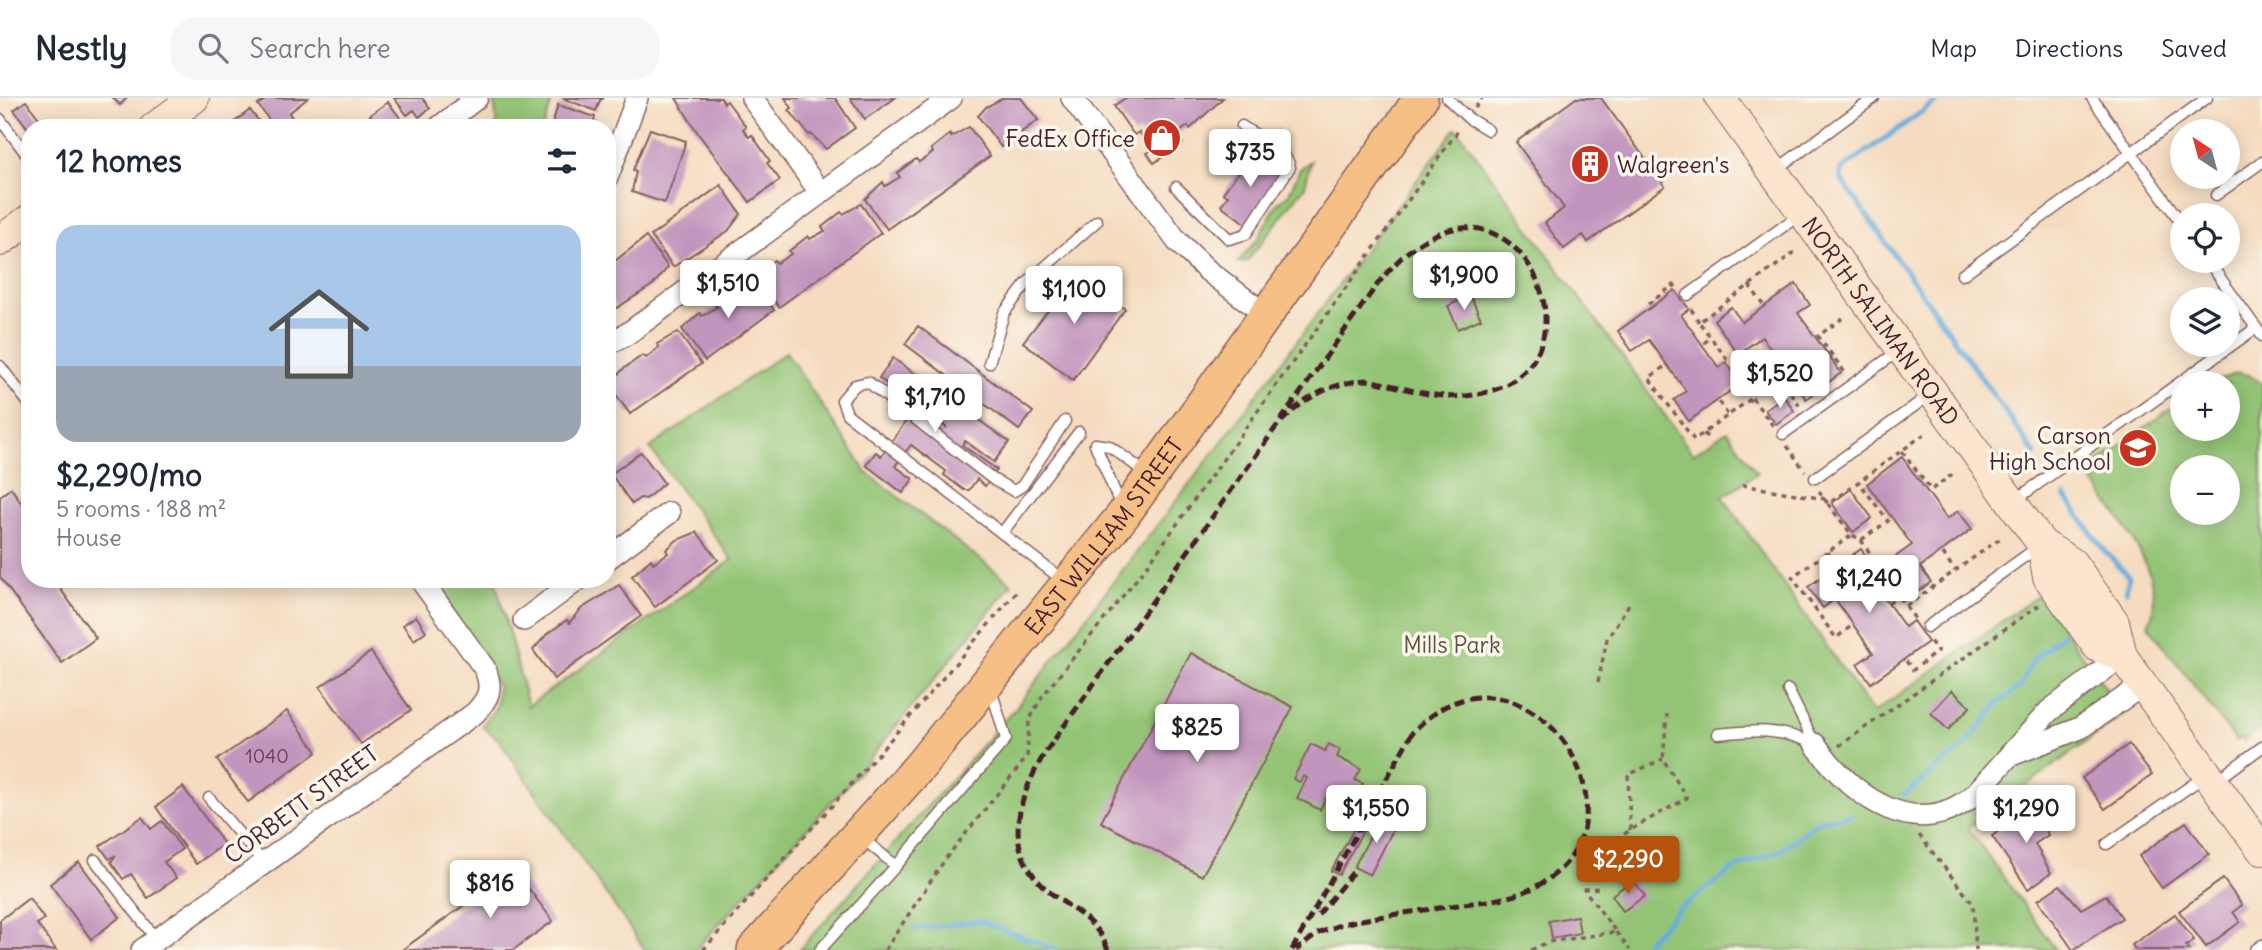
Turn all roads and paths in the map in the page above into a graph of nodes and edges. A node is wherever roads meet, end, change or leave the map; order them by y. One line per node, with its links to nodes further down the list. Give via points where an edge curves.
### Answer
1 (194, 98): 16 (main road)
2 (477, 98): 17 (street)
3 (637, 98): 22 (street)
4 (752, 98): 26 (street)
5 (1072, 98): 41 (street, via 1177,241)
6 (1421, 98): 41 (main road, EAST WILLIAM STREET)
7 (1447, 98): 14 (lane)
8 (1482, 98): 14 (path)
9 (1720, 98): 24 (main road, NORTH SALIMAN ROAD)
10 (1874, 98): 24 (lane)
11 (2092, 98): 21 (lane)
12 (2207, 98): 21 (lane)
13 (941, 101): 26 (street)
14 (1468, 118): 19 (lane); 135 (path, via 1147,566 1041,698 1029,721 1027,757 946,858)
15 (0, 119): 20 (lane)
16 (166, 119)
17 (450, 119)
18 (1242, 126): 25 (lane, via 1281,153 1290,167 1245,234 1228,239)
19 (1488, 131)
20 (21, 147)
21 (2131, 153): 28 (lane); 35 (lane)
22 (616, 154)
23 (2262, 162): 27 (lane)
24 (1773, 172): 29 (main road, NORTH SALIMAN ROAD)
25 (1176, 187)
26 (820, 192): 45 (street)
27 (2216, 195)
28 (2170, 207)
29 (1802, 212): 38 (lane); 47 (main road, NORTH SALIMAN ROAD)
30 (1097, 221): 48 (lane, via 1027,283 1004,313)
31 (21, 226): 32 (main road)
32 (0, 241)
33 (1796, 252): 37 (path)
34 (2217, 273): 43 (lane)
35 (1962, 275)
36 (1674, 285): 39 (path)
37 (1749, 285): 40 (path); 44 (path, via 1699,322)
38 (1688, 295)
39 (1648, 304)
40 (1763, 304)
41 (1266, 315): 71 (main road, EAST WILLIAM STREET)
42 (1843, 318): 52 (path, via 1818,336)
43 (2259, 332): 76 (lane)
44 (1711, 337): 46 (path); 54 (path, via 1727,359 1734,355)
45 (616, 340)
46 (1704, 342)
47 (1901, 349): 56 (main road, NORTH SALIMAN ROAD); 67 (lane)
48 (989, 363)
49 (0, 366): 55 (lane)
50 (1664, 367): 66 (path, via 1649,378 1694,440)
51 (1854, 368): 52 (path)
52 (1846, 374): 53 (path)
53 (1837, 380)
54 (1754, 383): 57 (path); 60 (path, via 1775,367)
55 (21, 393)
56 (1933, 393): 72 (lane); 76 (main road, NORTH SALIMAN ROAD)
57 (1752, 398): 62 (path); 63 (path, via 1773,427)
58 (1809, 400): 60 (path)
59 (1719, 402): 62 (path)
60 (1800, 407): 61 (path)
61 (1791, 413)
62 (1728, 415): 66 (path)
63 (1782, 420)
64 (1065, 421): 80 (lane, via 1022,486 1014,491 869,382 855,385 842,400 847,414)
65 (1079, 432): 80 (lane)
66 (1704, 433): 68 (path)
67 (1783, 434)
68 (1709, 441)
69 (1902, 451): 70 (path, via 1931,490)
70 (1954, 473)
71 (1152, 476): 79 (main road, EAST WILLIAM STREET); 79 (lane, via 1110,446 1095,444)
72 (1815, 478)
73 (1858, 482): 83 (path, via 1888,521)
74 (1742, 485): 75 (path)
75 (1825, 499)
76 (2012, 503): 84 (main road, NORTH SALIMAN ROAD)
77 (1828, 504): 81 (path)
78 (669, 513): 85 (street)
79 (1124, 514): 92 (main road, EAST WILLIAM STREET)
80 (1002, 533): 92 (lane)
81 (1852, 535): 83 (path); 86 (path)
82 (2001, 538): 91 (path)
83 (1861, 540): 90 (path)
84 (2042, 544): 104 (lane); 105 (main road, NORTH SALIMAN ROAD, via 2071,563 2086,582 2114,622)
85 (616, 547)
86 (1827, 552): 89 (path); 103 (path, via 1792,578 1836,639)
87 (1943, 553): 91 (path)
88 (1887, 564): 90 (path)
89 (1837, 565)
90 (1880, 569): 96 (path)
91 (1955, 571): 100 (path)
92 (1069, 585): 107 (main road, EAST WILLIAM STREET)
93 (426, 588): 125 (street, CORBETT STREET, via 485,669 489,698 475,713)
94 (567, 588): 101 (street)
95 (1018, 590): 132 (path)
96 (1898, 596): 99 (path); 100 (path)
97 (2046, 600): 114 (path)
98 (1632, 601): 108 (path, via 1607,639)
99 (1888, 603)
100 (1906, 606): 102 (path)
101 (524, 620)
102 (1916, 621)
103 (1850, 627)
104 (1925, 629): 106 (path, via 1938,651 1913,670)
105 (2122, 656): 109 (main road, NORTH SALIMAN ROAD); 115 (street, via 2056,705)
106 (1906, 661)
107 (989, 682): 121 (main road, EAST WILLIAM STREET); 127 (lane, via 1006,739)
108 (1598, 682)
109 (2143, 685): 115 (street, via 2080,728); 117 (main road, NORTH SALIMAN ROAD)
110 (1788, 690): 114 (lane)
111 (1667, 714): 116 (path)
112 (1718, 734): 114 (lane, via 1762,729 1793,735)
113 (2262, 747): 117 (lane)
114 (1820, 750): 115 (street, via 1867,797 1898,813 1916,816 1944,813 1962,805)
115 (2007, 757)
116 (1663, 759): 119 (path, via 1628,775); 119 (path, via 1687,797)
117 (2211, 778): 122 (lane); 123 (main road, NORTH SALIMAN ROAD)
118 (209, 797): 125 (lane)
119 (1630, 830): 126 (path)
120 (1912, 831): 138 (path, via 1924,839 1973,904)
121 (859, 835): 127 (lane); 133 (main road, EAST WILLIAM STREET)
122 (2107, 844)
123 (2262, 850)
124 (95, 860): 130 (lane)
125 (264, 863): 130 (street, CORBETT STREET)
126 (1584, 864)
127 (896, 866): 134 (lane)
128 (1603, 888): 129 (path, via 1584,888)
129 (1616, 932): 136 (path, via 1548,942); 137 (path)
130 (150, 945)
131 (2262, 945): 139 (lane)
132 (704, 950)
133 (754, 950)
134 (820, 950)
135 (885, 950)
136 (1531, 950)
137 (1630, 950)
138 (1976, 950)
139 (2255, 950)

